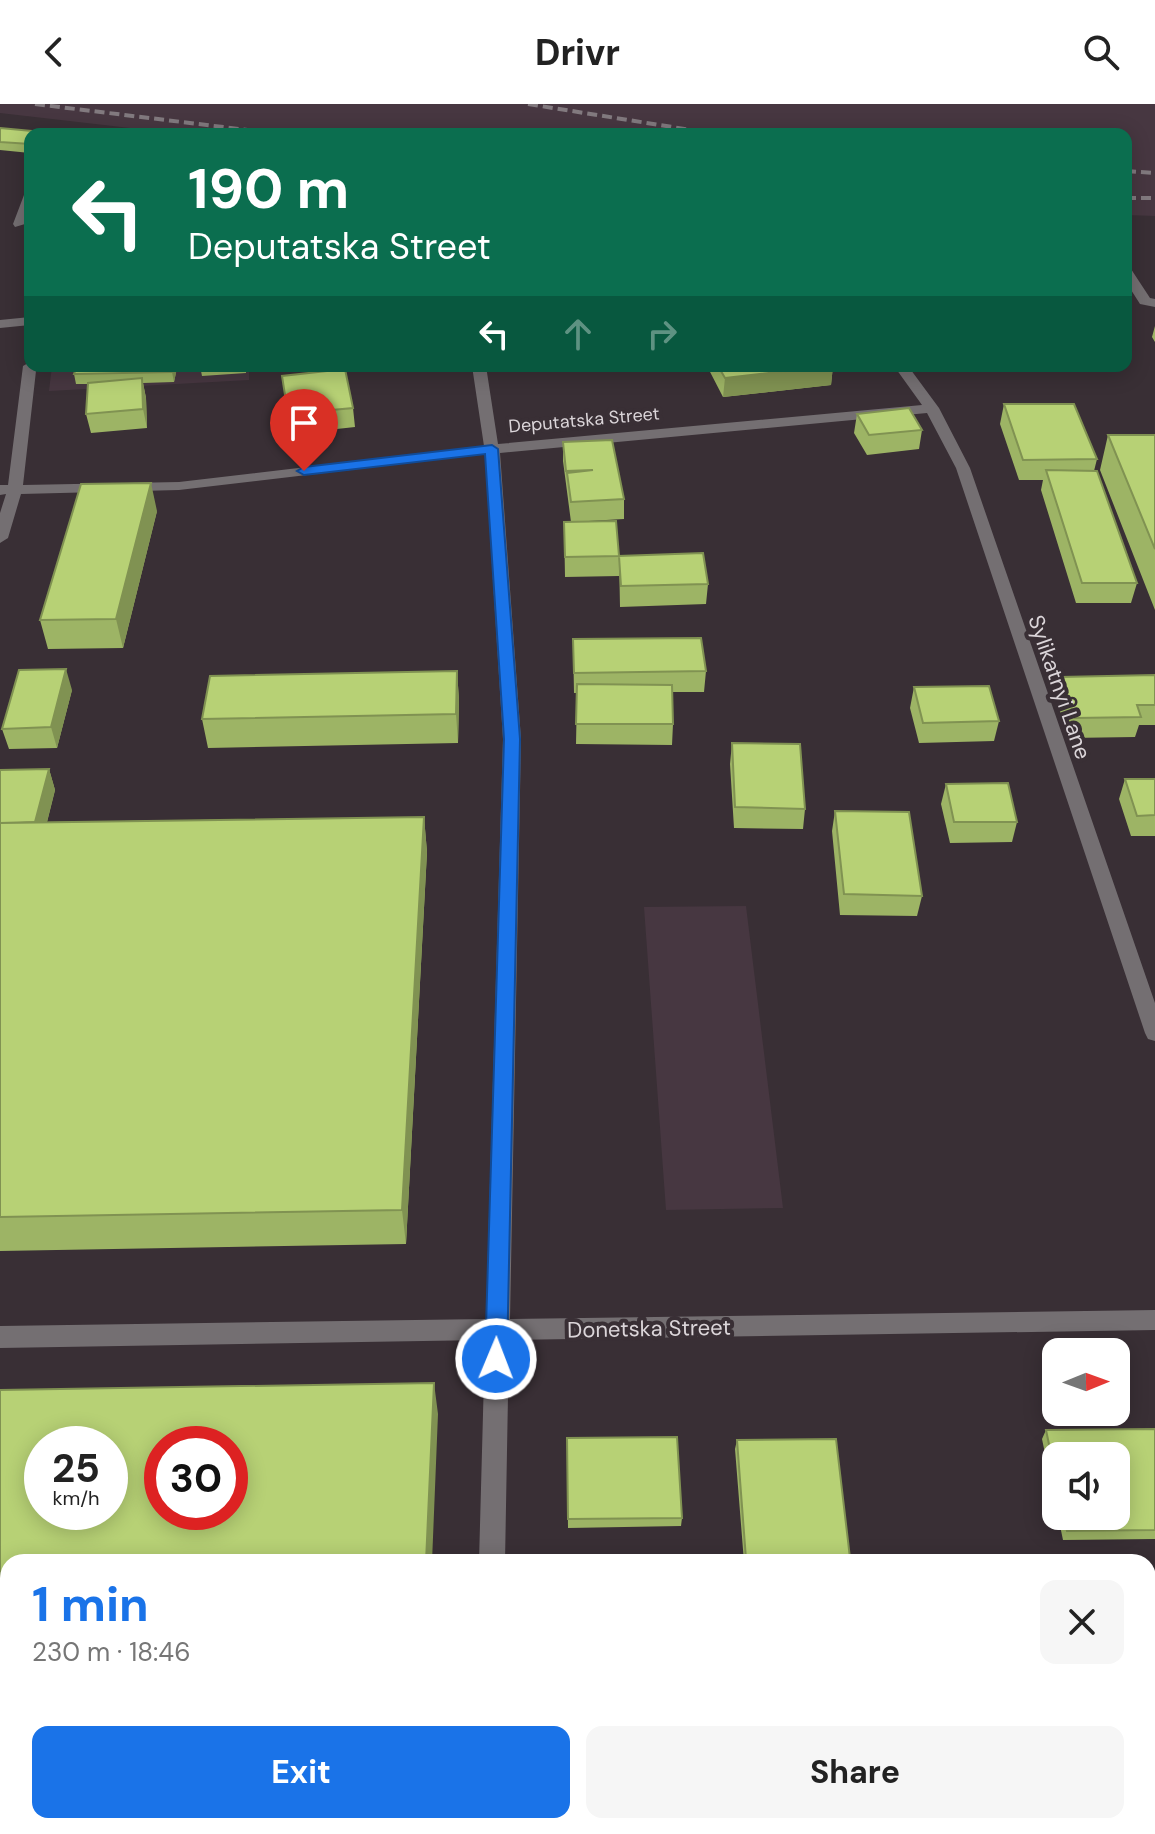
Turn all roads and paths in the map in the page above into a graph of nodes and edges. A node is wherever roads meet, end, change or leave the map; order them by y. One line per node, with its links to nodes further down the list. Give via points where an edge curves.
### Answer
1 (1132, 281): 2 (street, via 1145,301)
2 (1155, 303)
3 (24, 322): 4 (street)
4 (0, 324)
5 (29, 372): 10 (street)
6 (480, 372): 9 (street)
7 (905, 372): 8 (street, Sylikatnyi Lane)
8 (932, 408): 9 (street, Deputatska Street); 12 (street, Sylikatnyi Lane, via 963,468)
9 (492, 449): 10 (street, Deputatska Street, via 179,486); 14 (street, via 512,739)
10 (8, 489): 11 (street)
11 (0, 538)
12 (1155, 1033)
13 (1155, 1320): 14 (street, Donetska Street)
14 (496, 1330): 15 (street, Donetska Street); 16 (street)
15 (0, 1337)
16 (492, 1554)

